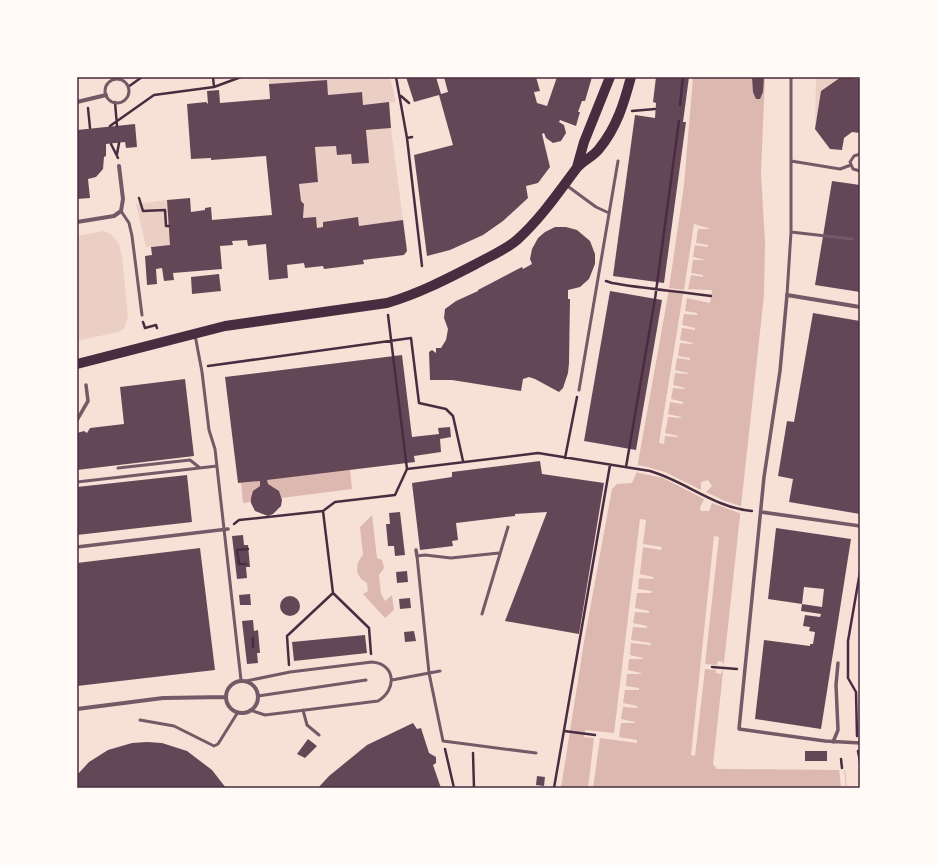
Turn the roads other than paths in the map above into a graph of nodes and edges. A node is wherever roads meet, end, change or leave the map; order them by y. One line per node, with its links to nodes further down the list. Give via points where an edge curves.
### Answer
1 (610, 77): 12 (main road, via 584,142)
2 (631, 77): 12 (main road, via 623,108 610,132 598,150)
3 (790, 77): 9 (lane)
4 (113, 78): 5 (lane, via 107,84); 5 (lane, via 123,81 128,87 128,92 125,99 115,102)
5 (106, 95): 6 (street)
6 (77, 102)
7 (860, 154): 10 (lane, via 852,157)
8 (618, 161): 16 (lane)
9 (791, 161): 10 (lane, via 840,169); 18 (lane)
10 (851, 165): 13 (lane)
11 (119, 166): 15 (street, via 123,199)
12 (577, 167): 14 (main road)
13 (860, 171)
14 (566, 185): 16 (lane, via 596,208); 23 (main road, via 516,240 478,263 409,297 387,303 224,326)
15 (121, 211): 17 (street, via 114,216); 22 (lane, via 129,223 132,236)
16 (610, 213): 26 (lane)
17 (77, 222)
18 (791, 232): 19 (lane); 20 (lane)
19 (852, 239)
20 (787, 295): 21 (street); 32 (street, via 780,371)
21 (860, 307)
22 (142, 315)
23 (194, 333): 24 (main road); 28 (lane)
24 (77, 364)
25 (86, 385): 27 (street, via 88,401)
26 (579, 390)
27 (77, 420)
28 (217, 466): 30 (lane); 36 (lane)
29 (118, 468): 30 (lane, via 190,460)
30 (200, 468): 31 (lane)
31 (77, 482)
32 (760, 512): 33 (street); 57 (street, via 739,729)
33 (860, 526)
34 (508, 527): 39 (lane)
35 (228, 529): 36 (street)
36 (223, 530): 37 (street); 45 (lane)
37 (77, 548)
38 (416, 550): 40 (street)
39 (499, 553): 40 (lane, via 451,558); 41 (lane)
40 (417, 556): 44 (lane)
41 (482, 614)
42 (838, 663): 57 (street, via 838,730)
43 (440, 671): 44 (lane)
44 (429, 672): 47 (lane); 59 (lane, via 443,741)
45 (240, 680): 48 (street); 50 (street, via 229,686)
46 (366, 680): 49 (lane)
47 (392, 680): 48 (lane, via 382,664 372,662 290,672); 53 (lane, via 388,693 378,701)
48 (246, 681): 49 (street, via 255,688)
49 (258, 696): 52 (street, via 255,706)
50 (225, 697): 51 (street, via 163,698); 54 (street, via 228,706)
51 (77, 709)
52 (250, 710): 53 (lane, via 265,716); 54 (street)
53 (303, 710): 56 (lane, via 307,725)
54 (238, 712): 55 (lane, via 218,744 214,746 174,726)
55 (140, 720)
56 (319, 735)
57 (833, 742): 58 (street)
58 (859, 743)
59 (536, 753)

